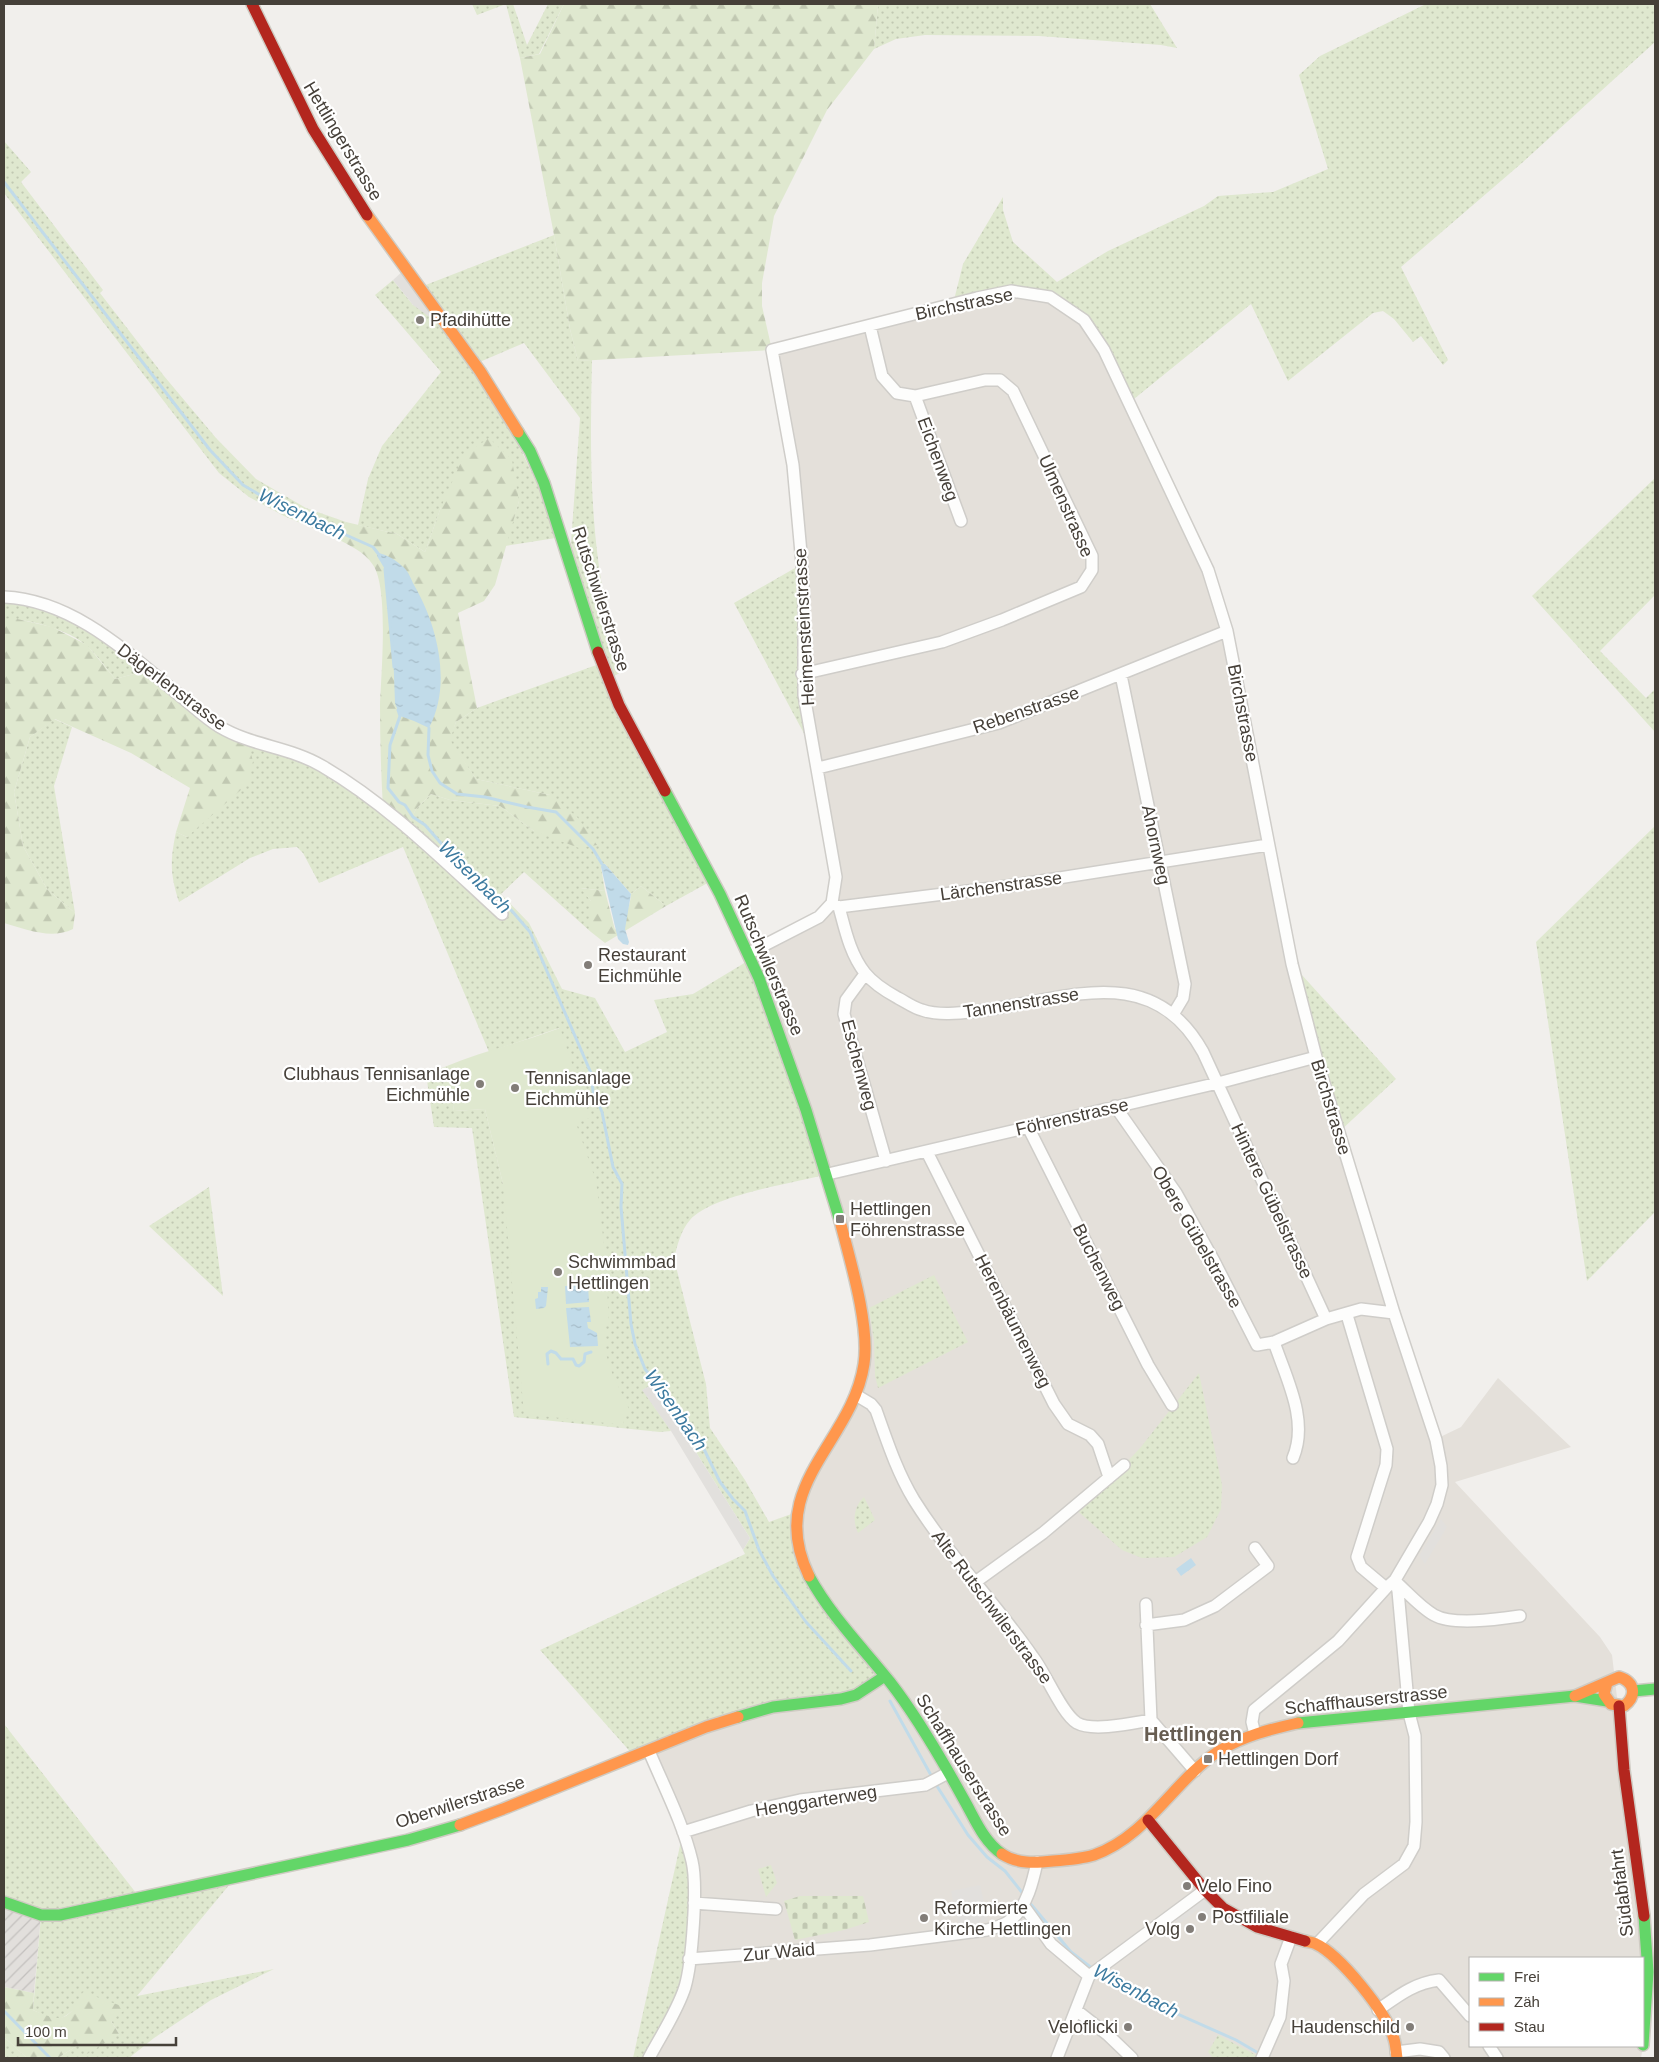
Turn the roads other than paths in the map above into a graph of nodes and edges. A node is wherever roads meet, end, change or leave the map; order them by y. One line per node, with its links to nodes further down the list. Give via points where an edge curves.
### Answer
1 (252, 4): 2 (street, Hettlingerstrasse, via 310,127)
2 (418, 288): 16 (street, Rutschwilerstrasse, via 493,390 528,446 546,488 602,663 619,703)
3 (870, 326): 4 (street, Birchstrasse); 5 (street, via 882,376 897,393); 8 (street, Birchstrasse, via 1011,291 1050,297 1084,320 1104,350 1208,570)
4 (772, 350): 9 (street, Heimensteinstrasse, via 793,466 804,607)
5 (915, 396): 6 (street, Eichenweg); 9 (street, Ulmenstrasse, via 985,380 1000,380 1013,391 1092,556 1092,570 1081,586 951,639)
6 (961, 521)
7 (4, 597): 15 (street, Dägerlenstrasse, via 22,598 69,614 102,634 220,726 247,740 293,752 322,766 383,808)
8 (1227, 631): 10 (street, Rebenstrasse); 12 (street, Birchstrasse)
9 (802, 674): 11 (street, Heimensteinstrasse)
10 (1121, 675): 11 (street, Rebenstrasse, via 999,723); 13 (street, Ahornweg)
11 (818, 768): 14 (street, Heimensteinstrasse, via 836,877)
12 (1268, 845): 13 (street, Lärchenstrasse); 19 (street, Birchstrasse, via 1292,964)
13 (1160, 862): 14 (street, Lärchenstrasse, via 1008,886); 18 (street, Ahornweg, via 1185,984)
14 (835, 904): 16 (street, via 819,918); 17 (street, Tannenstrasse)
15 (502, 914)
16 (749, 954): 25 (street, Rutschwilerstrasse)
17 (865, 974): 18 (street, Tannenstrasse, via 887,992 922,1010 958,1014 1116,991 1135,995); 24 (street, Eschenweg, via 846,1000 844,1014)
18 (1174, 1013): 20 (street, Tannenstrasse, via 1196,1039)
19 (1316, 1057): 20 (street, Föhrenstrasse); 26 (street, Birchstrasse)
20 (1218, 1083): 21 (street, Föhrenstrasse); 28 (street, Hintere Gübelstrasse)
21 (1116, 1106): 22 (street, Föhrenstrasse); 29 (street, Obere Gübelstrasse, via 1176,1193 1257,1345)
22 (1028, 1127): 23 (street, Föhrenstrasse); 31 (street, Buchenweg, via 1148,1365)
23 (928, 1152): 24 (street, Föhrenstrasse); 34 (street, Herenbäumenweg, via 1054,1404 1068,1424 1090,1435 1098,1444)
24 (886, 1161): 25 (street, Föhrenstrasse)
25 (828, 1174): 30 (street, Rutschwilerstrasse, via 865,1337 865,1359)
26 (1394, 1313): 27 (street, via 1361,1309); 37 (street, Birchstrasse, via 1436,1440 1442,1485 1429,1522)
27 (1347, 1315): 28 (street); 37 (street, via 1387,1449 1386,1465 1357,1557 1361,1567)
28 (1326, 1319): 29 (street)
29 (1274, 1342): 32 (street, via 1298,1414)
30 (856, 1395): 36 (street, Alte Rutschwilerstrasse, via 876,1410 895,1462 914,1499); 41 (street, Rutschwilerstrasse, via 800,1494 797,1534 800,1554 816,1590)
31 (1172, 1405)
32 (1293, 1458)
33 (1124, 1465): 34 (street)
34 (1109, 1478): 36 (street, via 1043,1533)
35 (1255, 1548): 40 (street, via 1268,1566 1215,1606 1184,1620)
36 (974, 1583): 49 (street, Alte Rutschwilerstrasse, via 1034,1657 1075,1722 1091,1726)
37 (1390, 1584): 39 (street, via 1436,1616 1482,1620); 48 (street, via 1398,1591); 50 (street, Birchstrasse, via 1338,1641 1254,1710)
38 (1146, 1604): 40 (street)
39 (1520, 1616)
40 (1146, 1625): 49 (street)
41 (885, 1676): 51 (street, Oberwilerstrasse, via 856,1695 753,1712); 53 (street, Schaffhauserstrasse, via 903,1700)
42 (1607, 1683): 44 (street, via 1615,1677 1624,1677); 45 (street, Schaffhauserstrasse); 46 (street, via 1604,1694)
43 (1655, 1689): 44 (street)
44 (1634, 1691): 47 (street, via 1628,1703)
45 (1575, 1696): 46 (street, Schaffhauserstrasse); 48 (street, Schaffhauserstrasse)
46 (1607, 1701): 47 (street)
47 (1619, 1706): 69 (street, Südabfahrt, via 1648,1960)
48 (1410, 1713): 50 (street, Schaffhauserstrasse, via 1303,1722); 63 (street, via 1415,1736 1414,1846 1404,1864 1364,1894)
49 (1151, 1720): 52 (street)
50 (1255, 1734): 52 (street, Schaffhauserstrasse, via 1232,1743)
51 (649, 1750): 55 (street); 59 (street, Oberwilerstrasse, via 503,1809 408,1840 60,1915 41,1915)
52 (1195, 1771): 54 (street, Schaffhauserstrasse)
53 (945, 1775): 55 (street, Henggarterweg, via 929,1784 800,1800); 56 (street, Schaffhauserstrasse, via 996,1851 1014,1861)
54 (1148, 1820): 56 (street, Schaffhauserstrasse, via 1098,1854); 57 (street)
55 (683, 1832): 60 (street, via 692,1863)
56 (1037, 1862): 58 (street, via 1034,1880)
57 (1205, 1890): 62 (street, via 1230,1913 1257,1927); 65 (street)
58 (1025, 1900): 64 (street, Zur Waid, via 1012,1919 987,1930 870,1945); 65 (street, via 1050,1944)
59 (4, 1902)
60 (694, 1903): 61 (street); 64 (street)
61 (776, 1909)
62 (1291, 1937): 63 (street); 71 (street, via 1282,1964 1284,1981 1280,2017)
63 (1317, 1944): 67 (street, via 1338,1960)
64 (689, 1959): 73 (street, via 686,1985 678,2005)
65 (1094, 1972): 66 (street)
66 (1076, 2010): 74 (street); 75 (street)
67 (1378, 2010): 68 (street, via 1409,1988 1439,1980); 72 (street, via 1390,2029)
68 (1469, 2015)
69 (1644, 2035)
70 (1490, 2047): 77 (street)
71 (1264, 2055)
72 (1396, 2055): 76 (street, via 1420,2049 1439,2052)
73 (648, 2058)
74 (1057, 2058)
75 (1132, 2058)
76 (1444, 2058)
77 (1497, 2058)

